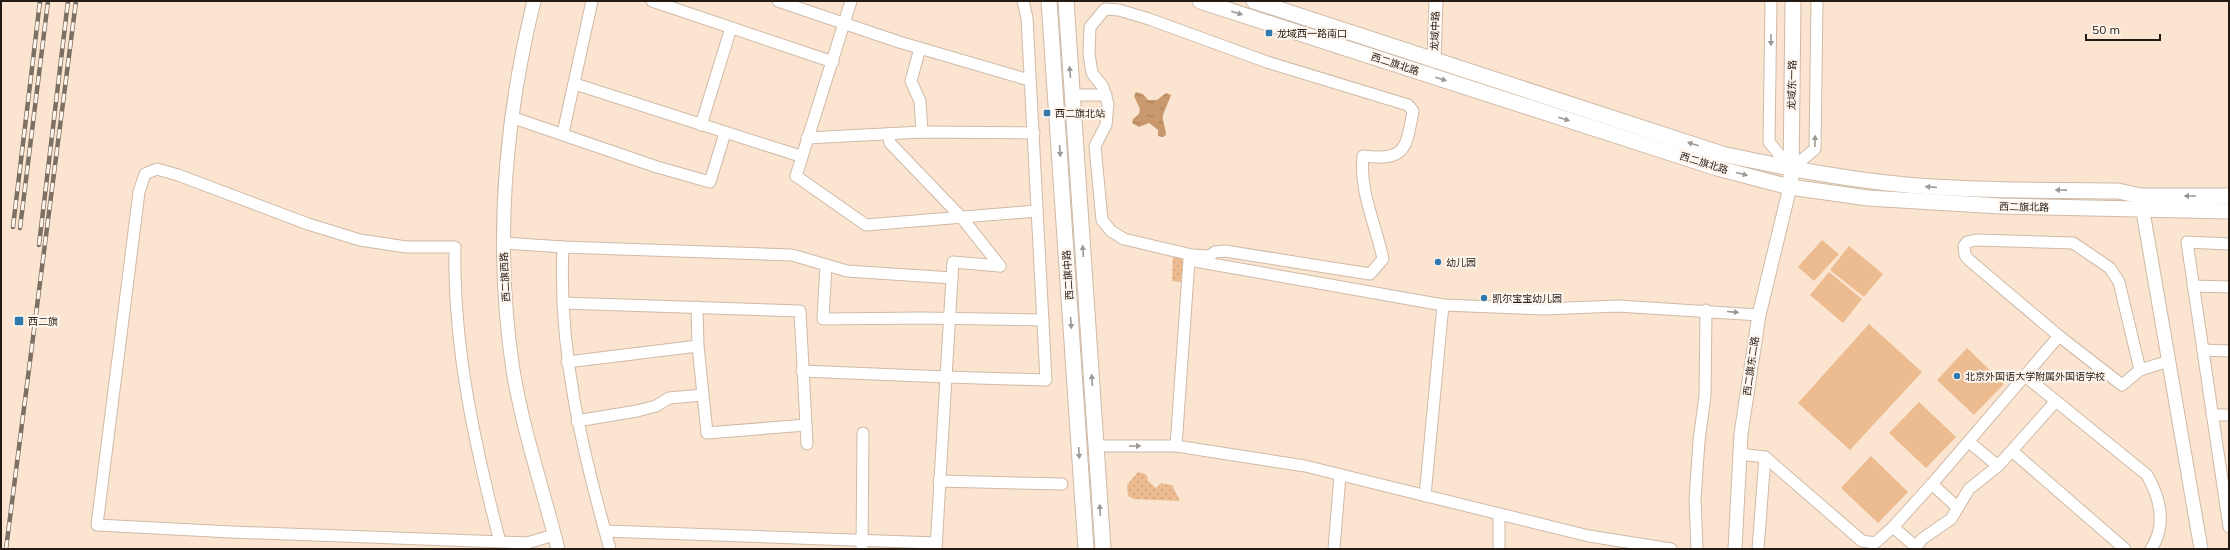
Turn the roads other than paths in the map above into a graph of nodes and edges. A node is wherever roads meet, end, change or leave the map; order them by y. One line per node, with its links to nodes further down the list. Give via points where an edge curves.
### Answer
1 (534, 1): 24 (street, 西二旗西路)
2 (592, 1): 21 (street)
3 (652, 1): 16 (street)
4 (778, 1): 15 (street)
5 (851, 1): 15 (street)
6 (1023, 1): 20 (street, via 1027,18)
7 (1049, 1): 97 (main road, 西二旗中路, one-way to 97)
8 (1066, 1): 23 (main road, 西二旗中路, one-way to 8)
9 (1200, 1): 34 (main road, 西二旗北路, one-way to 34, via 1717,168)
10 (1254, 1): 18 (main road, 西二旗北路)
11 (1436, 1): 18 (street, 龙域中路)
12 (1771, 1): 33 (street, one-way to 33, via 1769,142)
13 (1793, 1): 33 (main road, 龙域东一路)
14 (1817, 1): 33 (street, one-way to 14, via 1815,149)
15 (845, 24): 17 (street); 19 (street)
16 (731, 28): 19 (street); 25 (street)
17 (920, 48): 20 (street); 26 (street, via 911,81 920,101)
18 (1434, 61): 33 (main road, 西二旗北路, one-way to 18, via 1722,154)
19 (833, 62): 31 (street)
20 (1029, 80): 30 (street)
21 (575, 84): 25 (street); 27 (street)
22 (1106, 94): 22 (street, via 1092,73 1089,54 1090,28 1105,9 1119,10 1168,25 1267,62 1408,105 1414,111 1408,138 1401,152 1394,157 1363,156 1364,187 1383,259 1370,274 1225,251 1215,252 1209,256 1192,255 1124,239 1102,220 1095,146 1106,126 1109,114); 23 (street)
23 (1072, 95): 73 (main road, 西二旗中路, one-way to 23)
24 (511, 117): 27 (street); 40 (street, 西二旗西路, via 505,168)
25 (701, 125): 28 (street)
26 (922, 132): 29 (street); 30 (street)
27 (563, 133): 28 (street, via 657,167 710,182)
28 (725, 133): 32 (street)
29 (888, 134): 31 (street); 39 (street, via 890,143)
30 (1034, 134): 37 (street)
31 (807, 138): 32 (street)
32 (800, 156): 39 (street, via 796,176 866,225)
33 (1791, 169): 34 (main road, 龙域东一路); 36 (main road, 西二旗北路, one-way to 33, via 2118,191 1934,188)
34 (1790, 187): 36 (main road, 西二旗北路, via 1936,204); 51 (street, 西二旗东二路)
35 (2229, 196): 36 (main road, 西二旗北路, one-way to 36)
36 (2142, 203): 38 (main road, 西二旗北路); 58 (street)
37 (1037, 211): 39 (street); 53 (street)
38 (2229, 211)
39 (962, 218): 44 (street, via 1000,266 953,262)
40 (503, 243): 42 (street); 89 (street, 西二旗西路, via 508,324 514,370 526,434)
41 (2229, 244): 45 (street, via 2187,242)
42 (563, 247): 43 (street, via 792,255); 47 (street)
43 (826, 265): 44 (street, via 847,272); 52 (street, via 824,319)
44 (952, 278): 52 (street)
45 (2193, 286): 46 (street); 56 (street)
46 (2229, 287)
47 (562, 303): 49 (street); 59 (street)
48 (1443, 305): 50 (street, via 1543,308 1618,306); 74 (street, via 1189,260); 83 (street)
49 (697, 307): 55 (street); 60 (street, via 800,311)
50 (1706, 310): 51 (street, one-way to 51); 102 (street, via 1705,395 1698,441 1695,500)
51 (1759, 315): 76 (street, 西二旗东二路)
52 (950, 318): 53 (street); 63 (street)
53 (1043, 320): 63 (street, via 1046,380)
54 (2059, 336): 61 (street, via 2122,384); 61 (street, via 1969,260 1965,255 1964,246 1967,242 1976,240 2072,243 2110,268 2119,282); 62 (street)
55 (698, 346): 59 (street); 64 (street)
56 (2203, 350): 57 (street); 66 (street)
57 (2229, 351)
58 (2169, 361): 61 (street); 107 (street)
59 (567, 362): 68 (street)
60 (802, 370): 63 (street); 69 (street)
61 (2140, 370)
62 (2025, 376): 65 (street); 71 (street)
63 (946, 377): 80 (street)
64 (703, 395): 68 (street, via 669,398 656,406 637,411); 69 (street, via 707,433)
65 (2056, 401): 75 (street); 106 (street, via 2147,474 2154,488 2161,517 2157,537)
66 (2212, 415): 67 (street); 87 (street)
67 (2229, 415)
68 (577, 421): 88 (street, via 587,470)
69 (806, 425): 72 (street)
70 (863, 434): 91 (street)
71 (1969, 442): 78 (street); 82 (street)
72 (807, 444)
73 (1096, 446): 74 (street, one-way to 74); 98 (main road, 西二旗中路, one-way to 73)
74 (1176, 446): 79 (street, via 1305,466)
75 (2012, 451): 78 (street); 105 (street)
76 (1739, 454): 77 (street); 103 (street, 西二旗东二路)
77 (1764, 457): 86 (street, via 1865,543 1877,542); 104 (street)
78 (1998, 466): 84 (street, via 1971,486)
79 (1340, 475): 83 (street); 99 (street)
80 (939, 481): 81 (street); 93 (street)
81 (1062, 484)
82 (1932, 484): 84 (street); 86 (street)
83 (1425, 496): 85 (street)
84 (1957, 507): 94 (street, via 1948,522 1924,537)
85 (1499, 514): 100 (street); 101 (street, via 1589,536)
86 (1893, 527): 94 (street)
87 (2229, 527)
88 (605, 531): 91 (street); 96 (street)
89 (554, 535): 92 (street); 95 (street, 西二旗西路)
90 (500, 542): 90 (street, via 97,525 139,192 145,174 157,169 178,174 308,224 360,240 406,247 455,247 456,295 468,402); 92 (street)
91 (862, 545): 93 (street)
92 (528, 546)
93 (936, 546)
94 (1915, 548)
95 (558, 549)
96 (610, 549)
97 (1086, 549)
98 (1103, 549)
99 (1334, 549)
100 (1500, 549)
101 (1670, 549)
102 (1697, 549)
103 (1735, 549)
104 (1758, 549)
105 (2125, 549)
106 (2151, 549)
107 (2201, 549)

